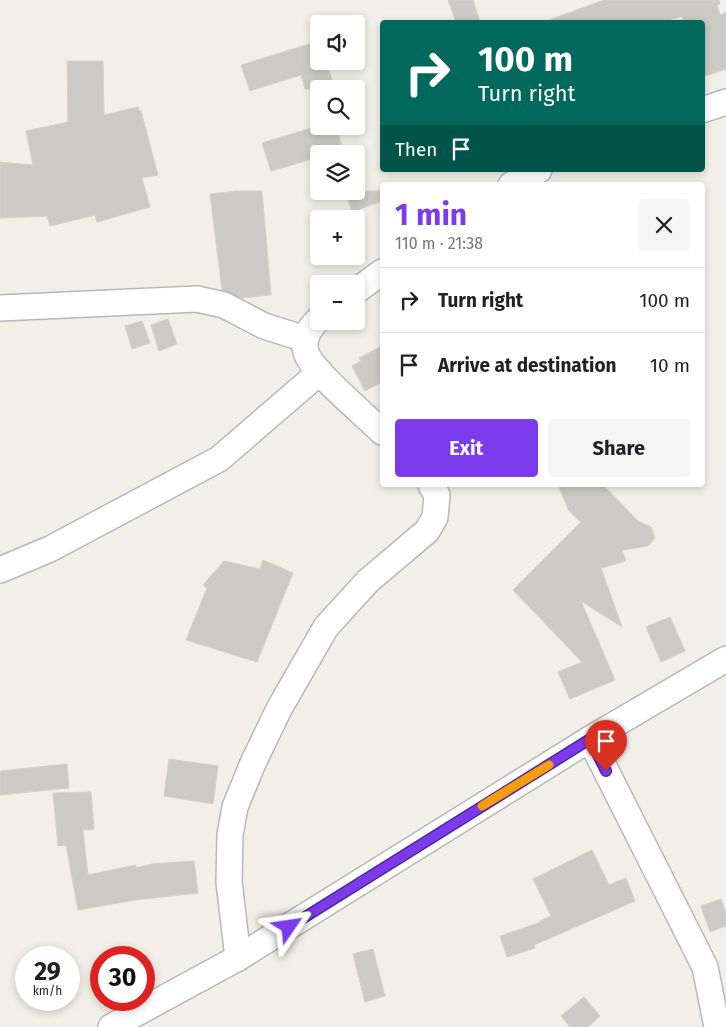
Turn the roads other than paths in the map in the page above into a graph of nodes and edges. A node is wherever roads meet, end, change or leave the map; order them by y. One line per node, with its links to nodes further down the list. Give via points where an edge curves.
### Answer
1 (726, 102): 2 (street)
2 (705, 109)
3 (535, 172): 4 (street)
4 (517, 182)
5 (380, 273): 6 (street)
6 (365, 284)
7 (0, 308): 8 (street, via 197,299 224,305 264,326)
8 (310, 329)
9 (312, 330): 10 (street, via 307,356)
10 (320, 372): 11 (street); 13 (street, via 219,459 50,549)
11 (380, 430)
12 (431, 487): 16 (street, via 436,495 435,517 427,531 368,581 326,628 252,763 234,807 230,835 229,882)
13 (0, 570)
14 (726, 659): 15 (street)
15 (590, 739): 16 (street); 18 (street, via 705,968)
16 (238, 958): 17 (street)
17 (111, 1027)
18 (717, 1027)

